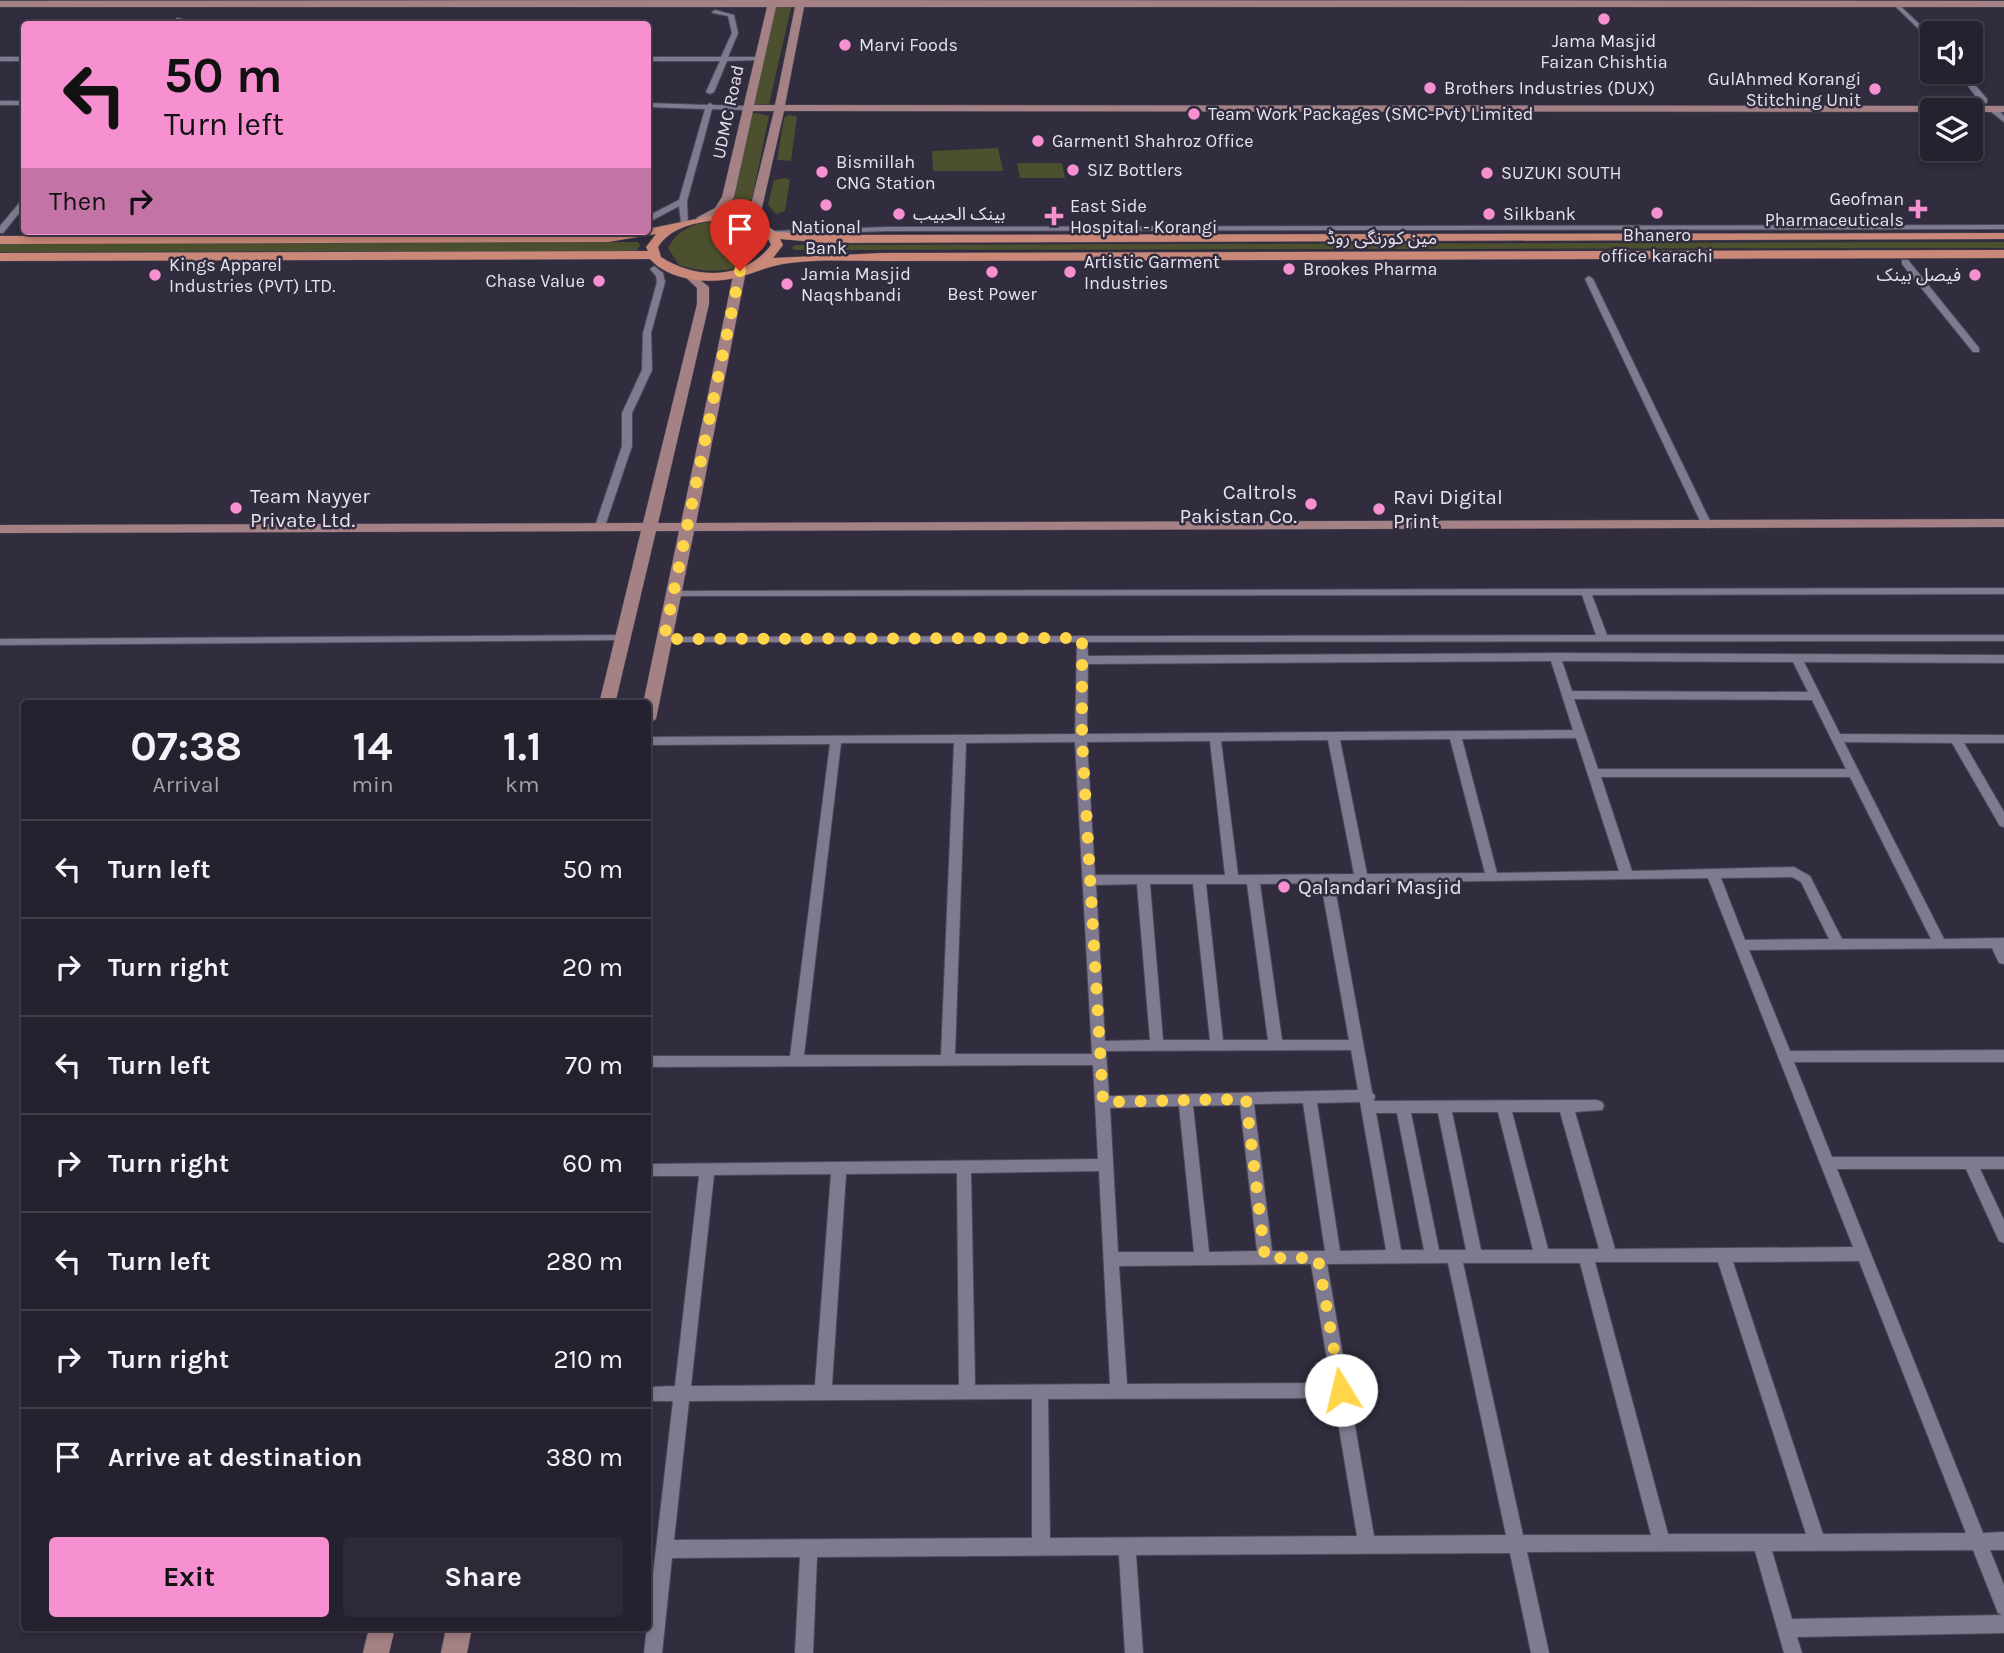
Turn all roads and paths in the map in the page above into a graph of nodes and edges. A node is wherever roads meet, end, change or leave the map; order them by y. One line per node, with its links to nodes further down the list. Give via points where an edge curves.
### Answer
1 (773, 2): 2 (street); 8 (street); 16 (street, UDMC Road)
2 (808, 2): 3 (street); 26 (street)
3 (1630, 2): 9 (street)
4 (282, 3): 5 (street); 6 (street)
5 (378, 3): 8 (street)
6 (0, 4)
7 (2004, 4): 9 (street)
8 (733, 5): 10 (street); 15 (street, via 735,33)
9 (1897, 5): 11 (street)
10 (715, 12)
11 (1920, 28)
12 (0, 59): 13 (street)
13 (21, 59)
14 (651, 59): 15 (street)
15 (722, 59): 16 (street); 18 (street)
16 (757, 59): 27 (street, UDMC Road)
17 (1970, 84): 19 (street)
18 (710, 92)
19 (1984, 101): 23 (street); 24 (street)
20 (0, 103): 21 (street)
21 (21, 103)
22 (651, 105): 25 (street)
23 (1593, 105): 24 (street); 26 (street)
24 (2001, 105): 30 (street)
25 (710, 106): 27 (street); 31 (street)
26 (780, 106): 27 (street); 35 (street)
27 (747, 108): 34 (street, UDMC Road, via 728,197 719,210)
28 (0, 110): 29 (street)
29 (21, 110)
30 (2004, 120)
31 (683, 201): 33 (street); 36 (street)
32 (21, 206): 39 (street)
33 (651, 217)
34 (702, 218): 35 (main road); 36 (main road)
35 (753, 221): 41 (main road)
36 (685, 223): 38 (main road)
37 (2004, 227): 42 (street)
38 (669, 229): 40 (main road); 48 (main road, via 657,237)
39 (0, 231)
40 (651, 232)
41 (774, 234): 42 (main road, مین کورنگی روڈ, via 827,239); 51 (main road, via 777,245)
42 (1009, 234): 45 (main road, مین کورنگی روڈ)
43 (296, 235): 44 (main road); 46 (main road)
44 (628, 235)
45 (2004, 236)
46 (0, 240)
47 (2004, 254): 51 (main road, مین کورنگی روڈ, via 792,260)
48 (654, 255): 49 (main road, via 282,261); 53 (main road, via 663,266)
49 (0, 257)
50 (1905, 262): 55 (street)
51 (760, 264): 52 (main road, مین کورنگی روڈ)
52 (740, 271): 53 (main road, مین کورنگی روڈ); 60 (street)
53 (688, 274): 58 (street, via 653,269 661,282 648,333 647,370 627,412 627,446); 59 (street, via 700,281 705,295)
54 (1589, 279): 57 (street)
55 (1976, 350)
56 (2004, 523): 57 (street)
57 (1707, 525): 60 (street)
58 (600, 526): 59 (street); 61 (street)
59 (650, 526): 60 (street); 67 (street)
60 (688, 527): 64 (street)
61 (0, 529)
62 (2001, 591): 63 (street); 65 (street)
63 (1586, 592): 64 (street); 66 (street)
64 (673, 593): 70 (street)
65 (2004, 601)
66 (1602, 637): 68 (street); 69 (street)
67 (621, 638): 71 (street); 78 (street)
68 (1082, 638): 70 (street); 75 (street)
69 (2004, 638)
70 (664, 639): 79 (street)
71 (0, 642)
72 (1555, 657): 73 (street); 75 (street); 76 (street)
73 (1796, 657): 74 (street); 77 (street)
74 (2004, 659)
75 (1082, 660): 84 (street)
76 (1567, 695): 77 (street); 80 (street)
77 (1816, 696): 85 (street)
78 (608, 700)
79 (651, 704)
80 (1580, 734): 81 (street); 91 (street)
81 (1455, 735): 82 (street); 97 (street)
82 (1333, 736): 83 (street); 96 (street)
83 (1215, 737): 84 (street); 100 (street)
84 (1082, 738): 88 (street); 103 (street)
85 (1837, 738): 86 (street); 92 (street)
86 (1955, 738): 87 (street); 93 (street)
87 (2004, 738)
88 (960, 739): 89 (street); 116 (street)
89 (836, 740): 90 (street); 117 (street)
90 (651, 741)
91 (1593, 773): 92 (street); 94 (street)
92 (1854, 773): 106 (street)
93 (2004, 824)
94 (1627, 875): 95 (street); 97 (street)
95 (1713, 875): 105 (street, via 1801,875); 107 (street)
96 (1361, 878): 97 (street); 102 (street)
97 (1492, 878)
98 (1143, 879): 99 (street); 103 (street); 112 (street)
99 (1199, 879): 100 (street); 109 (street)
100 (1232, 879): 101 (street)
101 (1253, 879): 102 (street); 110 (street)
102 (1328, 879): 111 (street)
103 (1091, 880): 113 (street)
104 (2000, 943): 106 (street); 108 (street)
105 (1838, 944): 106 (street); 107 (street)
106 (1940, 944)
107 (1742, 945): 115 (street)
108 (2004, 960)
109 (1217, 1045): 110 (street); 112 (street)
110 (1276, 1045): 111 (street)
111 (1357, 1045): 123 (street)
112 (1157, 1046): 113 (street)
113 (1100, 1053): 116 (street); 122 (street)
114 (2004, 1056): 115 (street)
115 (1787, 1057): 129 (street)
116 (948, 1060): 117 (street)
117 (796, 1061): 118 (street)
118 (651, 1062)
119 (1309, 1097): 120 (street); 123 (street); 148 (street)
120 (1246, 1099): 121 (street); 147 (street)
121 (1185, 1100): 122 (street); 150 (street)
122 (1103, 1102): 132 (street)
123 (1369, 1102): 125 (street); 144 (street)
124 (1597, 1106): 128 (street)
125 (1403, 1107): 126 (street); 145 (street)
126 (1444, 1107): 127 (street); 140 (street)
127 (1504, 1107): 128 (street); 141 (street)
128 (1566, 1107): 143 (street)
129 (1829, 1163): 130 (street); 138 (street)
130 (1970, 1163): 131 (street); 137 (street)
131 (2004, 1163)
132 (1106, 1165): 133 (street); 149 (street)
133 (964, 1167): 134 (street); 152 (street)
134 (839, 1168): 135 (street); 155 (street)
135 (707, 1169): 136 (street); 157 (street)
136 (651, 1170)
137 (2004, 1237)
138 (1865, 1254): 139 (street); 158 (street)
139 (1723, 1255): 143 (street); 160 (street)
140 (1475, 1256): 141 (street); 146 (street)
141 (1542, 1256): 142 (street)
142 (1586, 1256): 143 (street); 161 (street)
143 (1609, 1256)
144 (1395, 1257): 145 (street); 148 (street)
145 (1433, 1257): 146 (street)
146 (1454, 1257): 163 (street)
147 (1265, 1258): 148 (street); 150 (street)
148 (1326, 1258): 151 (street)
149 (1111, 1259): 150 (street); 154 (street)
150 (1202, 1259)
151 (1341, 1390): 154 (street); 164 (street)
152 (967, 1392): 153 (street); 155 (street)
153 (1040, 1392): 154 (street); 166 (street)
154 (1119, 1392)
155 (823, 1393): 157 (street)
156 (651, 1394): 157 (street)
157 (683, 1394): 168 (street)
158 (1977, 1541): 159 (street); 160 (street); 169 (street)
159 (2004, 1541)
160 (1817, 1542): 162 (street)
161 (1662, 1543): 162 (street); 163 (street)
162 (1761, 1543): 171 (street)
163 (1517, 1544): 164 (street); 179 (street)
164 (1367, 1545): 165 (street)
165 (1127, 1546): 166 (street); 178 (street)
166 (1041, 1547): 167 (street)
167 (809, 1548): 168 (street); 177 (street)
168 (666, 1549): 176 (street)
169 (2004, 1607)
170 (2004, 1624): 171 (street)
171 (1786, 1628): 180 (street)
172 (381, 1631): 174 (street)
173 (458, 1631): 175 (street)
174 (376, 1653)
175 (454, 1653)
176 (653, 1653)
177 (804, 1653)
178 (1134, 1653)
179 (1540, 1653)
180 (1793, 1653)

